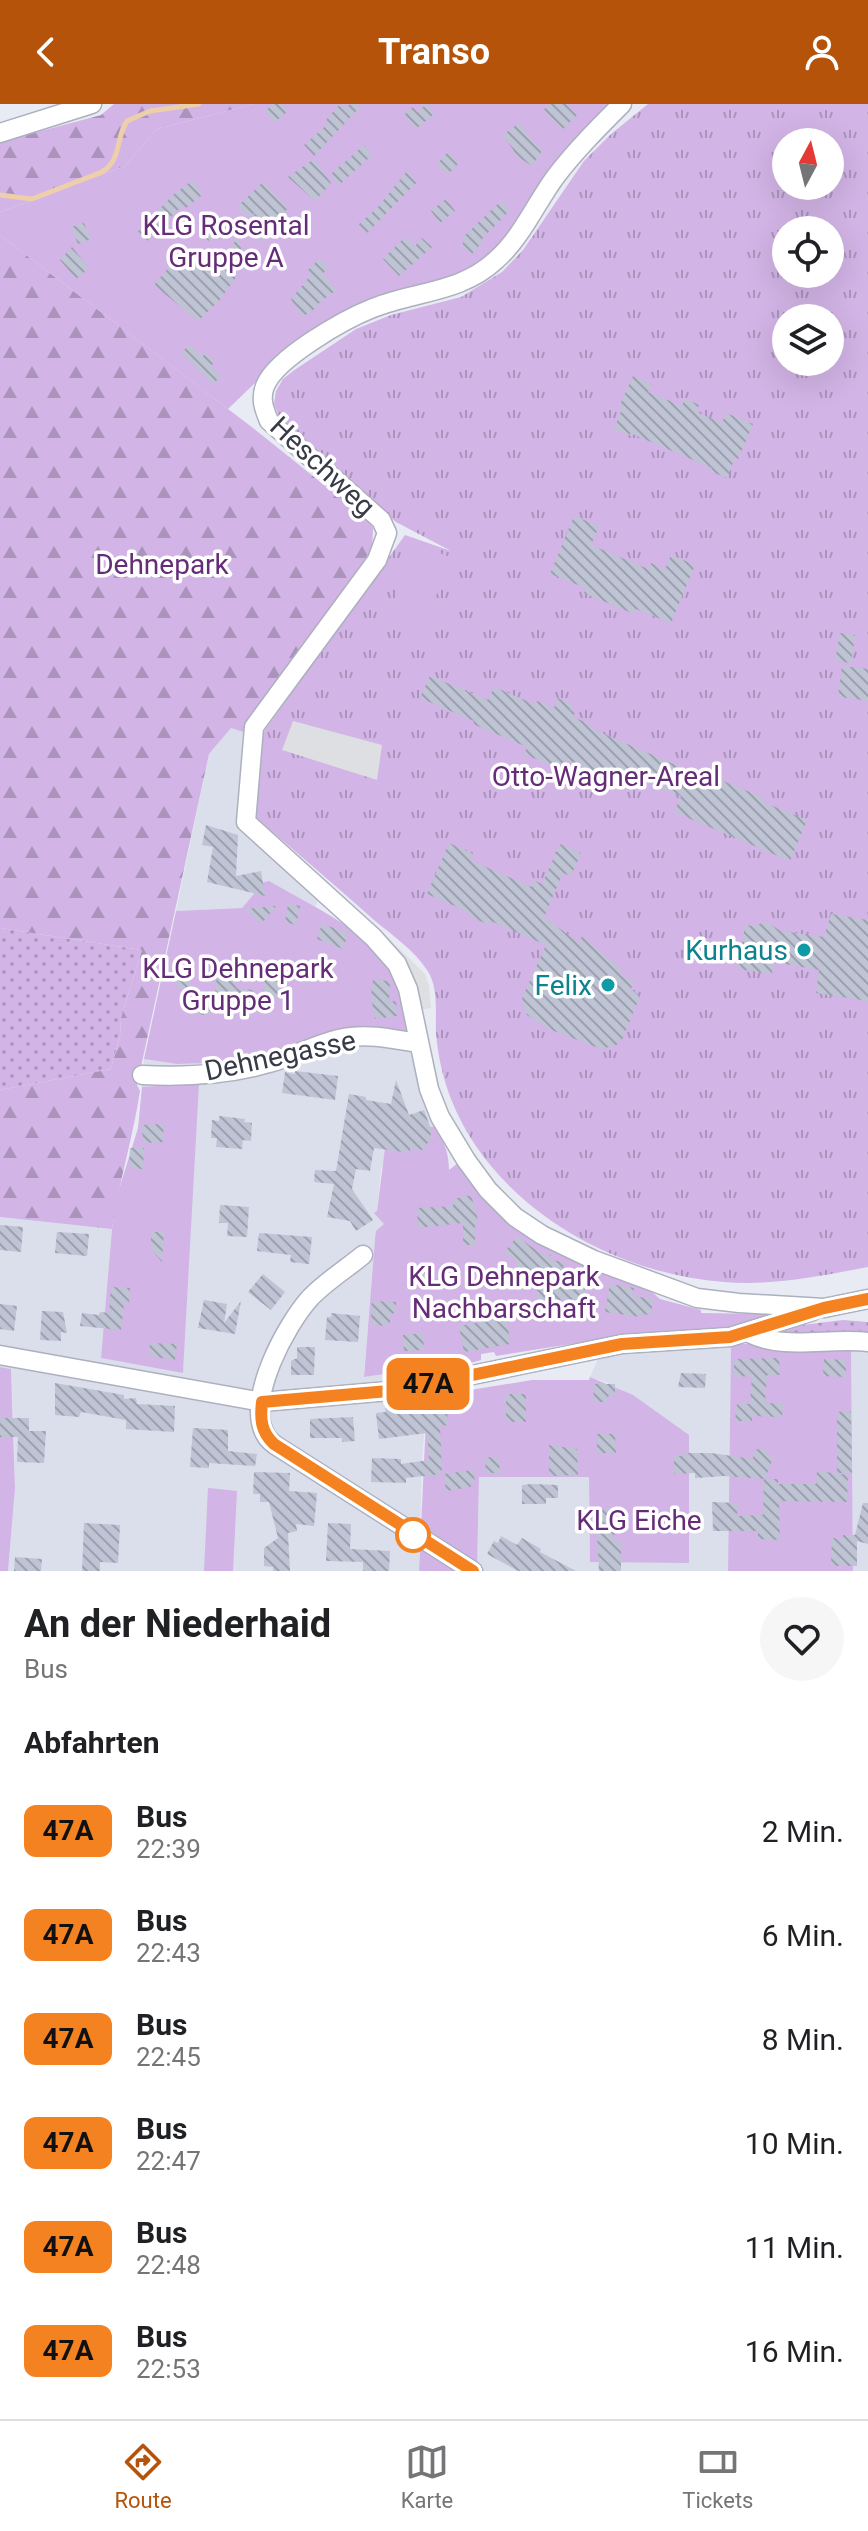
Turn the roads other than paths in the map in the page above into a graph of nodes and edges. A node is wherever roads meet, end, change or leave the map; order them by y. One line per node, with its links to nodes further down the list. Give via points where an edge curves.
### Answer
1 (92, 104): 3 (street)
2 (622, 104): 4 (street, Heschweg, via 563,167 496,261 457,285 351,319 269,378 263,401 269,421 381,520 387,533 377,560 260,718 252,736 246,822 397,964 408,989)
3 (0, 133)
4 (418, 1043): 5 (street, Dehnegasse, via 347,1037 239,1070); 8 (street, via 429,1089 452,1139 488,1190 542,1235 697,1298)
5 (142, 1075)
6 (363, 1255): 12 (street, via 295,1318 274,1358)
7 (868, 1299): 8 (street)
8 (824, 1308): 9 (street)
9 (749, 1333): 10 (street, via 782,1342); 12 (street, via 622,1344 400,1390)
10 (868, 1342)
11 (0, 1355): 12 (street)
12 (262, 1402): 13 (street, via 261,1423 274,1444)
13 (473, 1571)

